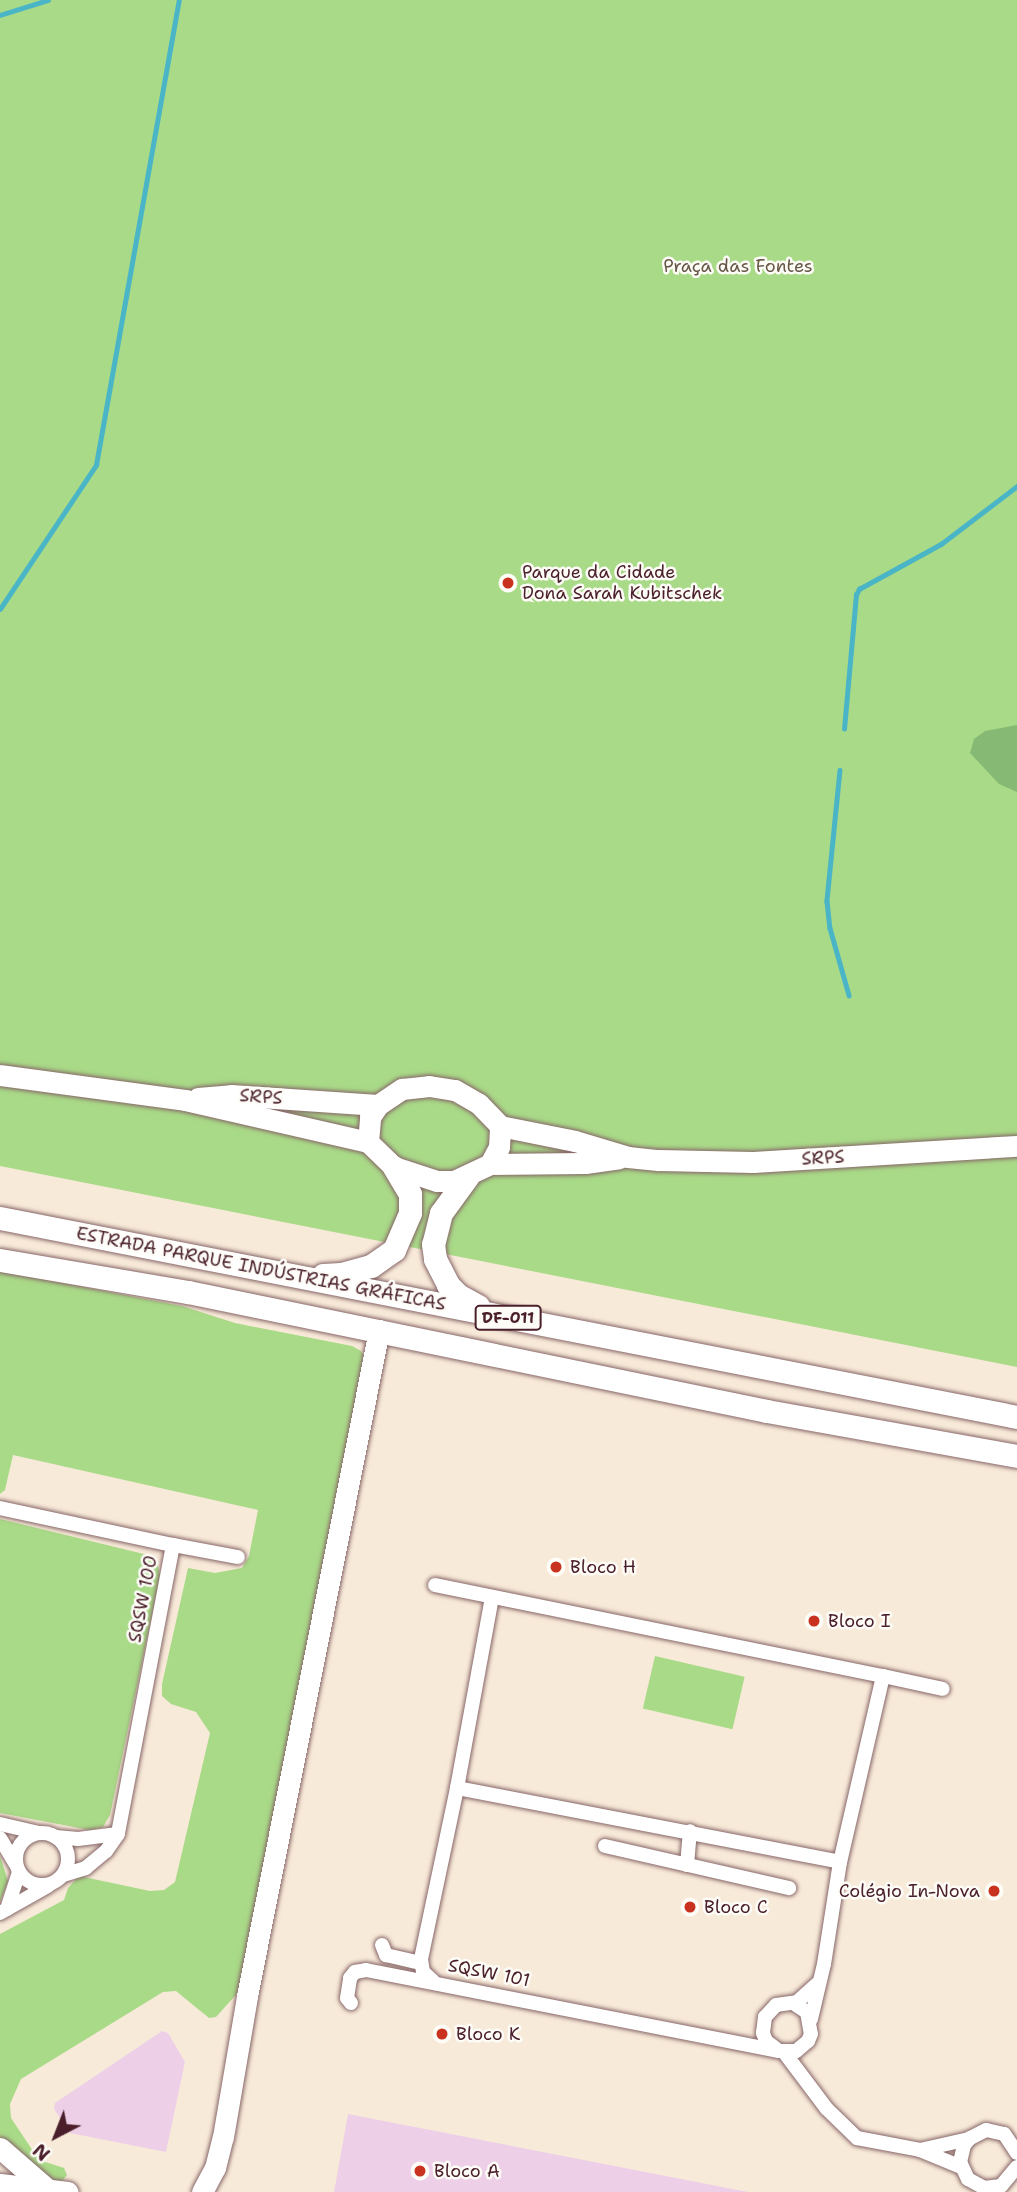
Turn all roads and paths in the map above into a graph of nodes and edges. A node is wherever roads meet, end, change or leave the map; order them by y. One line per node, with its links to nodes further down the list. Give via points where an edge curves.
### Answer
1 (0, 1075): 2 (main road, SRPS)
2 (185, 1100): 3 (main road, SRPS, via 230,1095); 5 (main road, SRPS)
3 (378, 1105): 4 (main road, via 402,1089 429,1086 455,1090 479,1104); 5 (main road, via 370,1117)
4 (500, 1126): 7 (main road, SRPS); 8 (main road, via 499,1147)
5 (368, 1142): 9 (main road, SRPS)
6 (1017, 1146): 7 (main road, SRPS, via 753,1162)
7 (628, 1157): 8 (main road, SRPS, via 585,1163)
8 (490, 1164): 10 (main road, SRPS)
9 (394, 1167): 10 (main road, SRPS, via 437,1181); 13 (main road, via 405,1182 410,1204 405,1231 394,1250 371,1266 341,1274)
10 (468, 1176): 14 (main road, via 441,1213 435,1229 435,1259 448,1286 458,1295)
11 (0, 1217): 13 (main road, ESTRADA PARQUE INDÚSTRIAS GRÁFICAS / DF-011)
12 (0, 1260): 15 (main road, ESTRADA PARQUE INDÚSTRIAS GRÁFICAS / DF-011)
13 (298, 1276): 14 (main road, ESTRADA PARQUE INDÚSTRIAS GRÁFICAS / DF-011)
14 (507, 1318): 16 (main road, ESTRADA PARQUE INDÚSTRIAS GRÁFICAS / DF-011)
15 (379, 1330): 17 (main road, ESTRADA PARQUE INDÚSTRIAS GRÁFICAS / DF-011, via 767,1411); 56 (main road)
16 (1017, 1417)
17 (1017, 1456)
18 (0, 1508): 19 (street, SQSW 100)
19 (173, 1545): 20 (street); 29 (street, SQSW 100)
20 (237, 1557)
21 (435, 1585): 22 (street)
22 (492, 1597): 23 (street); 25 (street)
23 (883, 1676): 24 (street); 33 (street)
24 (943, 1689)
25 (457, 1788): 27 (street); 41 (street)
26 (0, 1824): 28 (street)
27 (690, 1831): 33 (street); 34 (street)
28 (39, 1833): 31 (street); 35 (street, via 18,1848)
29 (118, 1835): 31 (street); 36 (street, via 86,1868)
30 (0, 1838): 35 (street)
31 (56, 1838): 36 (street, via 63,1843 68,1859)
32 (605, 1846): 34 (street)
33 (840, 1862): 43 (street)
34 (687, 1865): 38 (street)
35 (18, 1869): 37 (street, via 33,1884); 39 (street)
36 (63, 1875): 37 (street)
37 (50, 1885): 39 (street)
38 (789, 1888)
39 (4, 1911)
40 (382, 1945): 41 (street, via 386,1955)
41 (421, 1963): 42 (street, SQSW 101)
42 (433, 1981): 44 (street, via 355,1972 347,1987); 48 (street, SQSW 101)
43 (820, 1981): 45 (street); 46 (street)
44 (351, 2003)
45 (793, 2003): 46 (street); 47 (street, via 769,2010)
46 (811, 2019): 49 (street, via 811,2034)
47 (762, 2025): 48 (street); 50 (street, via 766,2041)
48 (734, 2042): 50 (street, SQSW 101)
49 (805, 2044): 50 (street, via 796,2051); 51 (street)
50 (782, 2051): 51 (street)
51 (810, 2082): 55 (street, via 839,2123 857,2138)
52 (969, 2138): 53 (street, via 995,2131); 55 (street); 58 (street, via 961,2153)
53 (1016, 2147)
54 (0, 2148): 61 (main road)
55 (920, 2150): 58 (street)
56 (215, 2168): 63 (main road); 64 (main road)
57 (1017, 2168): 60 (street)
58 (962, 2169): 60 (street, via 975,2185); 65 (street)
59 (0, 2184): 61 (main road)
60 (1006, 2185)
61 (46, 2188): 62 (main road)
62 (68, 2192)
63 (202, 2192)
64 (221, 2192)
65 (970, 2192)

